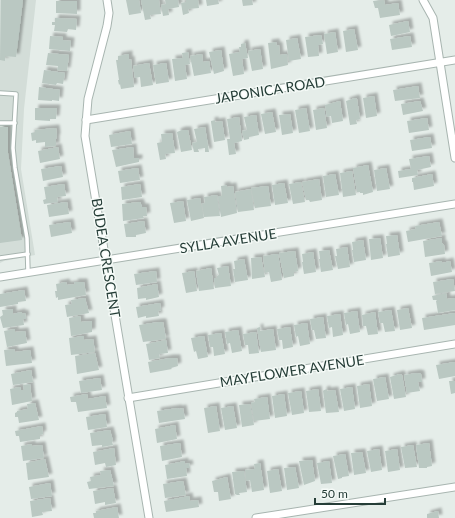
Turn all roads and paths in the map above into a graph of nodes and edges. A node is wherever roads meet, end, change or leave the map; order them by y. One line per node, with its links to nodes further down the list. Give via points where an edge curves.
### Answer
1 (108, 0): 6 (street, BUDEA CRESCENT, via 107,26 88,99)
2 (423, 0): 4 (street, via 433,18)
3 (455, 60): 4 (street, JAPONICA ROAD)
4 (440, 62): 6 (street, JAPONICA ROAD); 9 (street)
5 (0, 93): 8 (lane, via 16,94)
6 (86, 120): 13 (street, BUDEA CRESCENT, via 85,136)
7 (0, 123): 8 (lane)
8 (14, 123): 11 (lane, via 14,168)
9 (455, 158)
10 (455, 204): 13 (street, SYLLA AVENUE)
11 (28, 254): 12 (lane); 14 (lane)
12 (0, 258)
13 (106, 260): 14 (street, SYLLA AVENUE); 17 (street, BUDEA CRESCENT)
14 (28, 272): 15 (street, SYLLA AVENUE)
15 (0, 277)
16 (455, 344): 17 (street, MAYFLOWER AVENUE)
17 (128, 398): 19 (street, BUDEA CRESCENT)
18 (455, 486): 20 (street)
19 (149, 518)
20 (256, 518)

